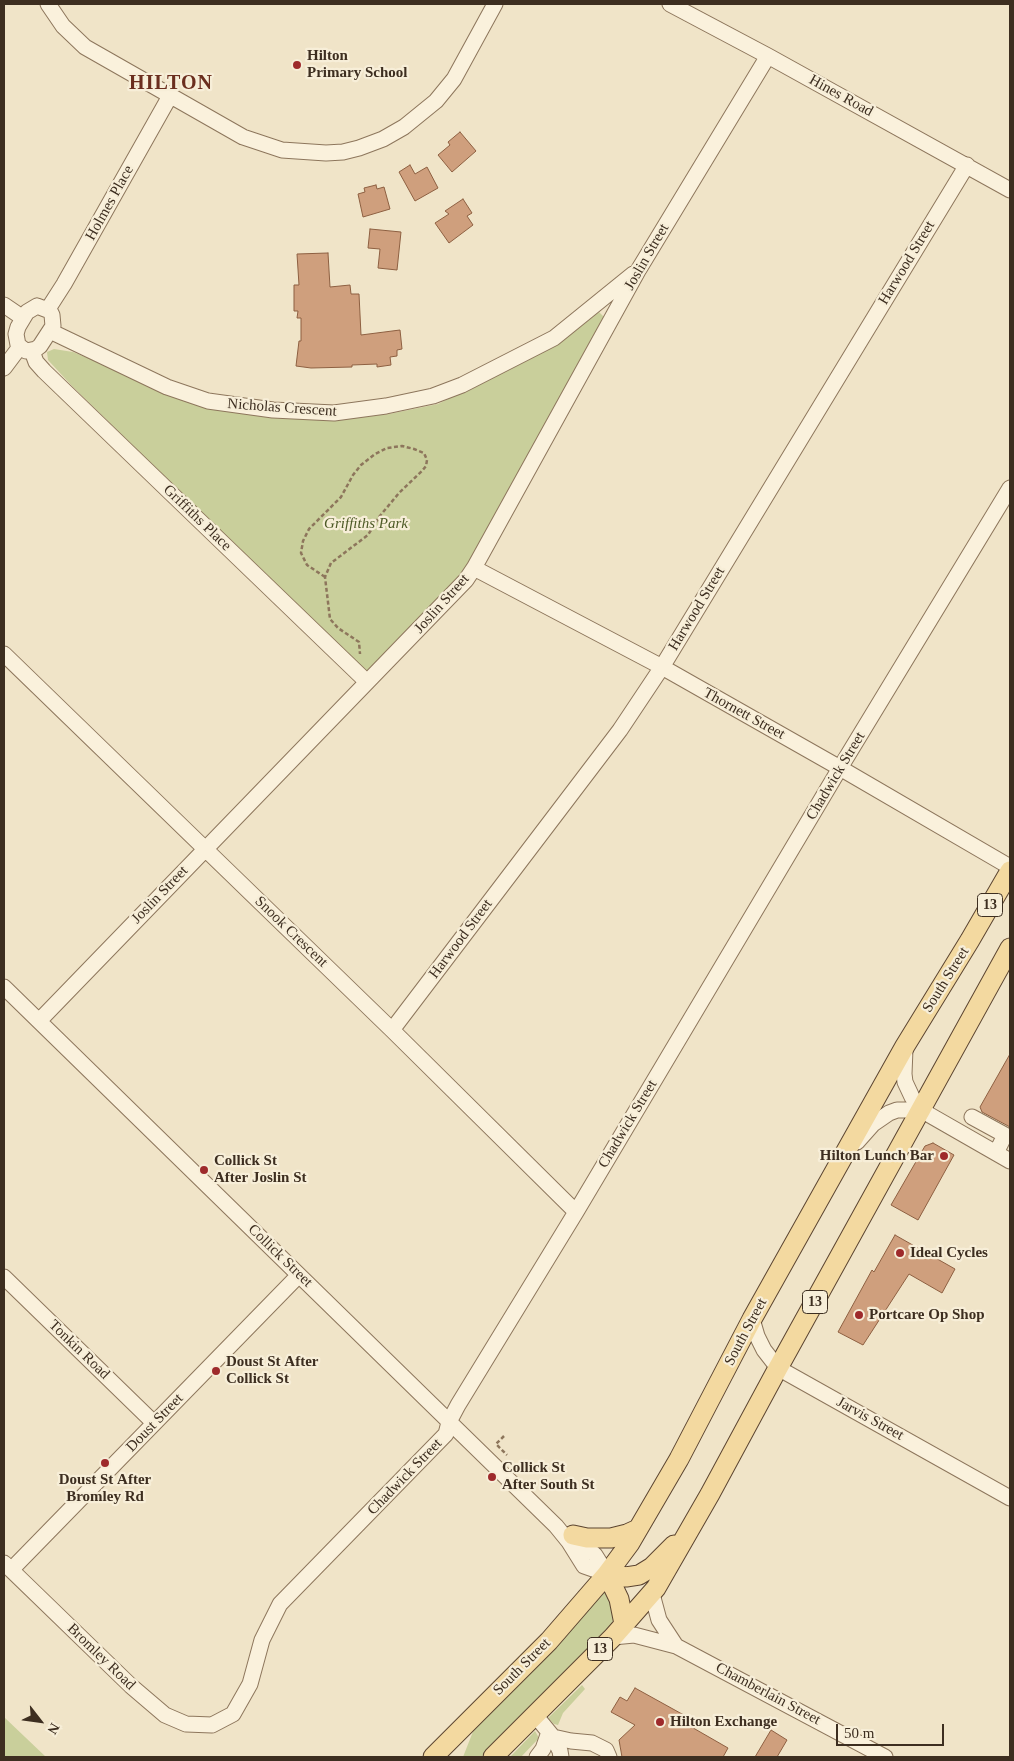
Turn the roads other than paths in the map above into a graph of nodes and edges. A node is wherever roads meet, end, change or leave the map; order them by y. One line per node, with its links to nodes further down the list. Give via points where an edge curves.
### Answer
1 (48, 4): 5 (street, via 63,26 85,47)
2 (495, 4): 5 (street, via 454,78 436,101 404,127 359,148 326,153 282,150 243,137)
3 (670, 4): 4 (street, Hines Road)
4 (768, 56): 6 (street, Hines Road); 8 (street, Joslin Street)
5 (170, 96): 10 (street, Holmes Place)
6 (967, 165): 7 (street, Hines Road); 18 (street, Harwood Street)
7 (1010, 190)
8 (639, 269): 12 (street, Nicholas Crescent, via 554,338 471,381 433,396 334,413 273,410 208,401 167,387); 16 (street, Joslin Street)
9 (4, 305): 11 (street)
10 (48, 309): 11 (street, via 37,306 26,312); 12 (street, via 54,320)
11 (23, 318): 13 (street, via 16,334)
12 (50, 331): 13 (street, via 40,346)
13 (25, 349): 14 (street); 19 (street, Griffiths Place, via 44,371)
14 (4, 368)
15 (1010, 488): 20 (street, Chadwick Street)
16 (474, 568): 18 (street, Thornett Street); 19 (street, Joslin Street, via 457,590)
17 (4, 654): 21 (street, Snook Crescent)
18 (662, 667): 20 (street, Thornett Street); 26 (street, Harwood Street, via 620,730)
19 (367, 682): 21 (street, Joslin Street)
20 (840, 768): 22 (street, Thornett Street); 33 (street, Chadwick Street)
21 (206, 848): 25 (street, Joslin Street); 26 (street, Snook Crescent)
22 (1010, 869): 27 (main road, South Street / 13)
23 (1008, 958): 28 (main road, 13)
24 (4, 988): 25 (street, Collick Street)
25 (39, 1021): 34 (street, Collick Street)
26 (392, 1030): 33 (street, Snook Crescent)
27 (905, 1046): 28 (street, via 905,1082); 31 (main road, South Street / 13)
28 (921, 1110): 30 (street); 31 (street, via 897,1110 882,1117); 37 (main road, 13)
29 (972, 1117): 30 (street, via 1005,1135)
30 (996, 1153): 32 (street)
31 (845, 1156): 36 (main road, South Street / 13)
32 (1010, 1161)
33 (576, 1212): 38 (street, Chadwick Street)
34 (299, 1275): 38 (street, Collick Street); 39 (street, Doust Street)
35 (4, 1277): 39 (street, Tonkin Road)
36 (752, 1319): 37 (street, Jarvis Street, via 764,1350); 42 (main road, South Street / 13, via 679,1459)
37 (778, 1368): 40 (street, Jarvis Street); 43 (main road, 13)
38 (449, 1422): 41 (street, Collick Street); 51 (street, Chadwick Street, via 446,1434 280,1604 262,1640 246,1692 233,1714)
39 (154, 1423): 45 (street, Doust Street)
40 (1010, 1498)
41 (556, 1526): 44 (street, Collick Street); 46 (street, Collick Street, via 584,1566)
42 (638, 1529): 44 (main road, via 611,1538); 46 (main road, South Street / 13)
43 (690, 1529): 46 (main road, via 652,1567 626,1577); 47 (main road, 13)
44 (573, 1535): 46 (street, Collick Street, via 595,1555)
45 (8, 1567): 51 (street, Bromley Road, via 165,1715 186,1724)
46 (607, 1574): 48 (main road, via 619,1599); 53 (main road, South Street / 13, via 549,1641)
47 (652, 1594): 48 (main road, 13); 49 (street, Chamberlain Street, via 659,1620)
48 (618, 1630): 49 (street, Chamberlain Street); 50 (main road, 13)
49 (676, 1646): 58 (street, Chamberlain Street)
50 (535, 1714): 52 (street); 54 (main road, 13)
51 (212, 1725)
52 (551, 1734): 55 (street); 56 (street); 57 (street, via 571,1742 592,1743 606,1750)
53 (437, 1756)
54 (493, 1757)
55 (537, 1757)
56 (561, 1757)
57 (609, 1757)
58 (885, 1757)

